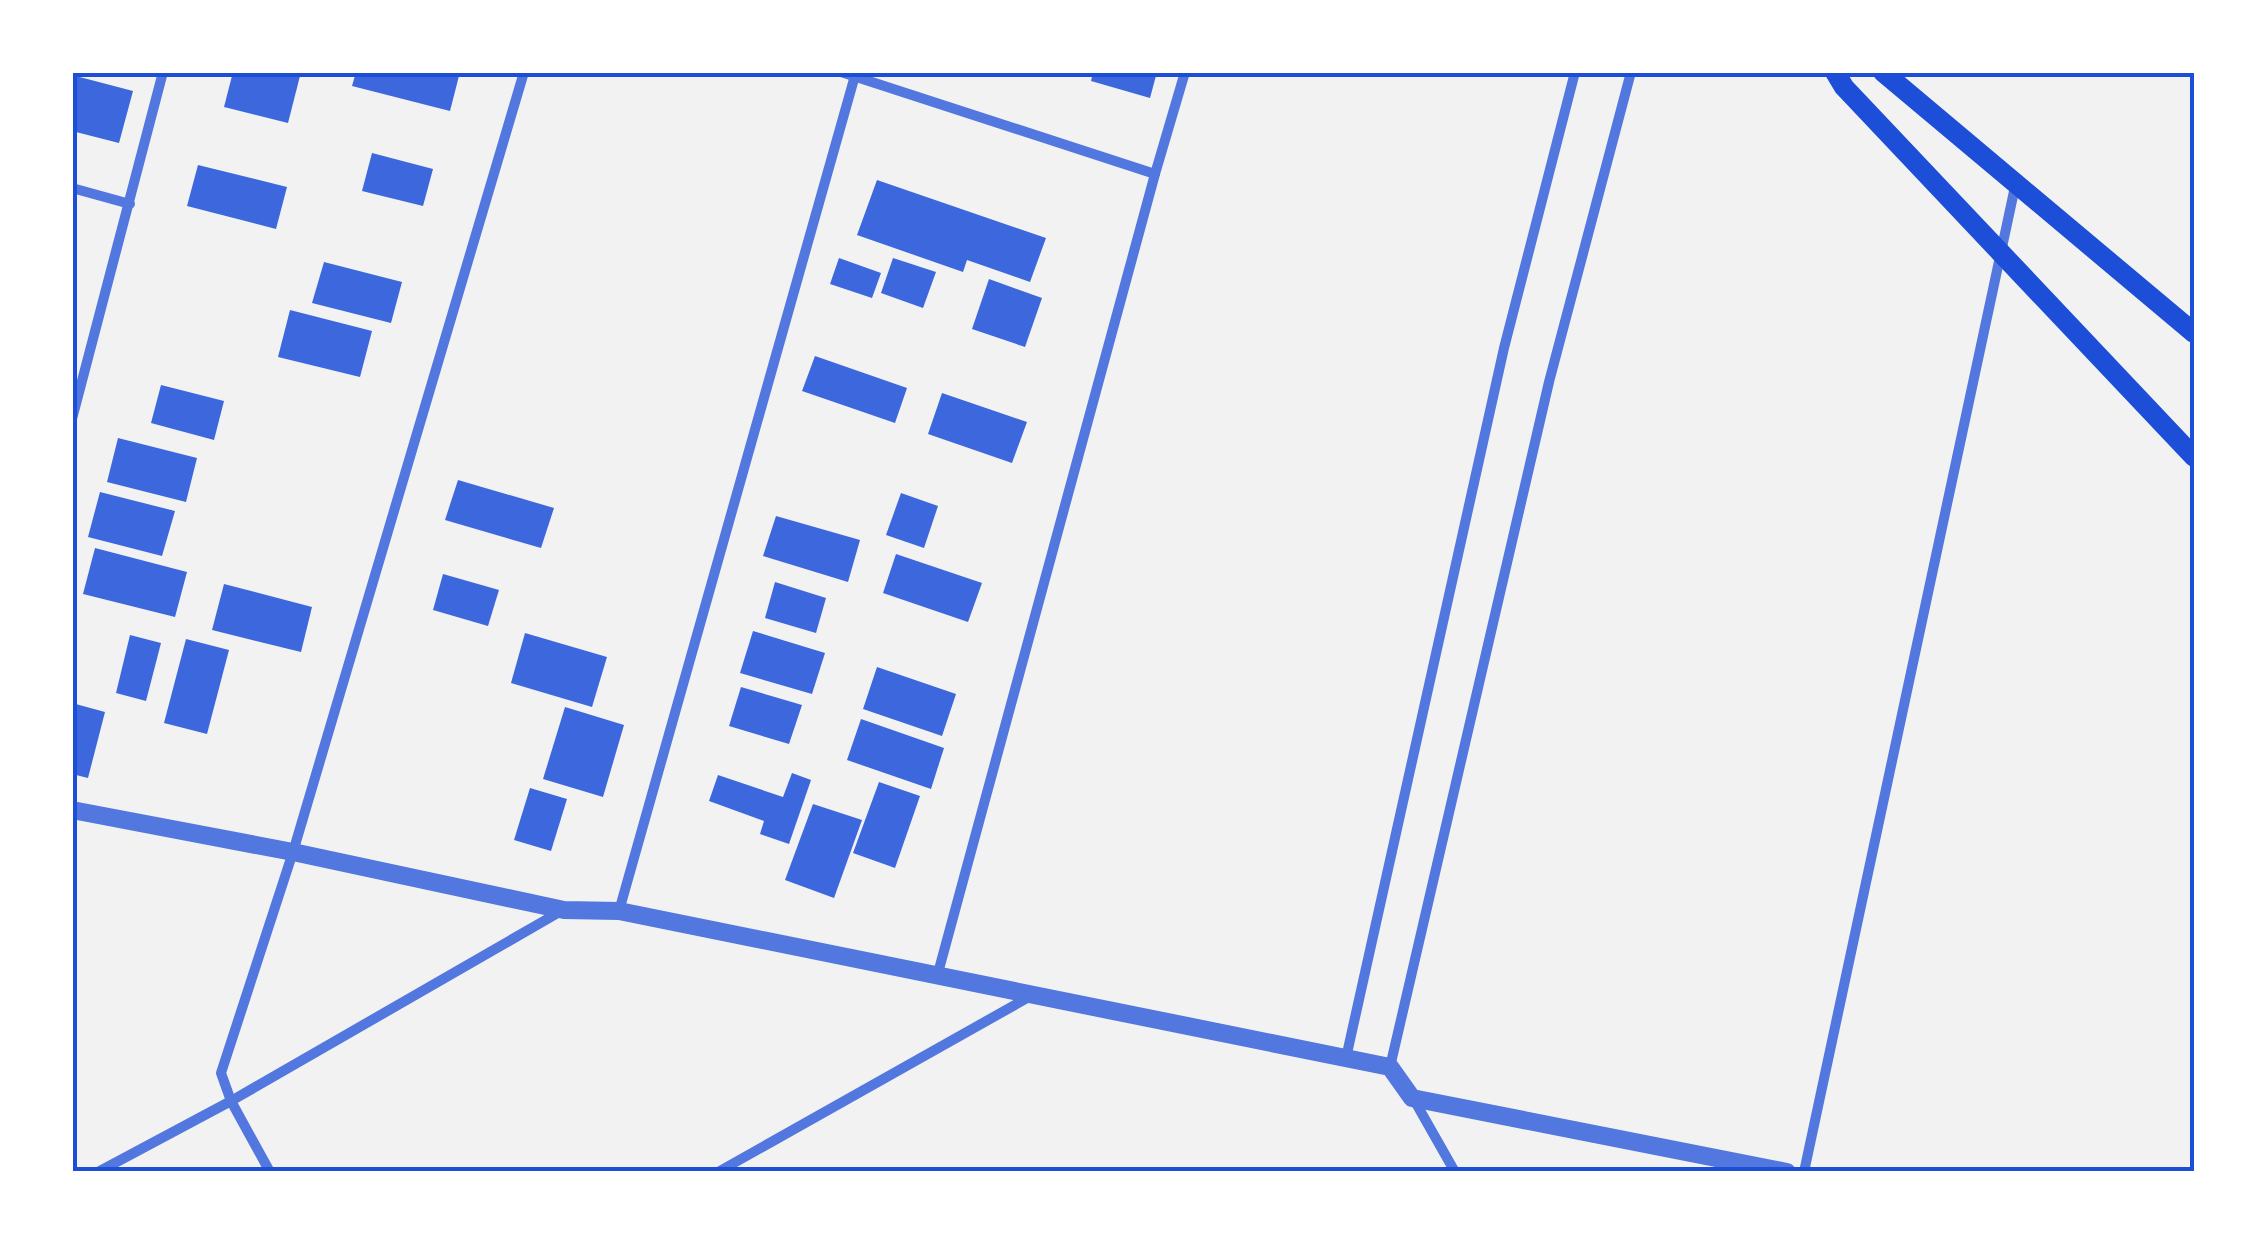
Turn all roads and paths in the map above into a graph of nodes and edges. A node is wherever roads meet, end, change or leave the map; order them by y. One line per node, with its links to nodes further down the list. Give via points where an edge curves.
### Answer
1 (163, 72): 13 (street)
2 (524, 72): 19 (street)
3 (841, 72): 9 (street)
4 (1185, 72): 10 (street)
5 (1576, 72): 24 (street, via 1504,348)
6 (1631, 72): 25 (street, via 1549,382)
7 (1835, 72): 14 (main road)
8 (1884, 72): 11 (main road)
9 (855, 74): 10 (street); 21 (street)
10 (1155, 174): 22 (street)
11 (2016, 181): 14 (street); 15 (main road)
12 (72, 188): 13 (street)
13 (130, 204): 16 (street)
14 (1999, 250): 17 (main road); 33 (street)
15 (2194, 333)
16 (72, 419)
17 (2194, 457)
18 (72, 810): 19 (street)
19 (293, 852): 20 (street); 27 (street, via 221,1073)
20 (564, 910): 21 (street); 27 (street)
21 (619, 911): 22 (street)
22 (938, 974): 23 (street)
23 (1030, 996): 24 (street); 30 (street)
24 (1346, 1058): 25 (street)
25 (1390, 1067): 26 (street)
26 (1412, 1098): 31 (street); 32 (street)
27 (231, 1100): 28 (street); 29 (street)
28 (98, 1172)
29 (270, 1172)
30 (718, 1172)
31 (1454, 1172)
32 (1787, 1172)
33 (1804, 1172)

